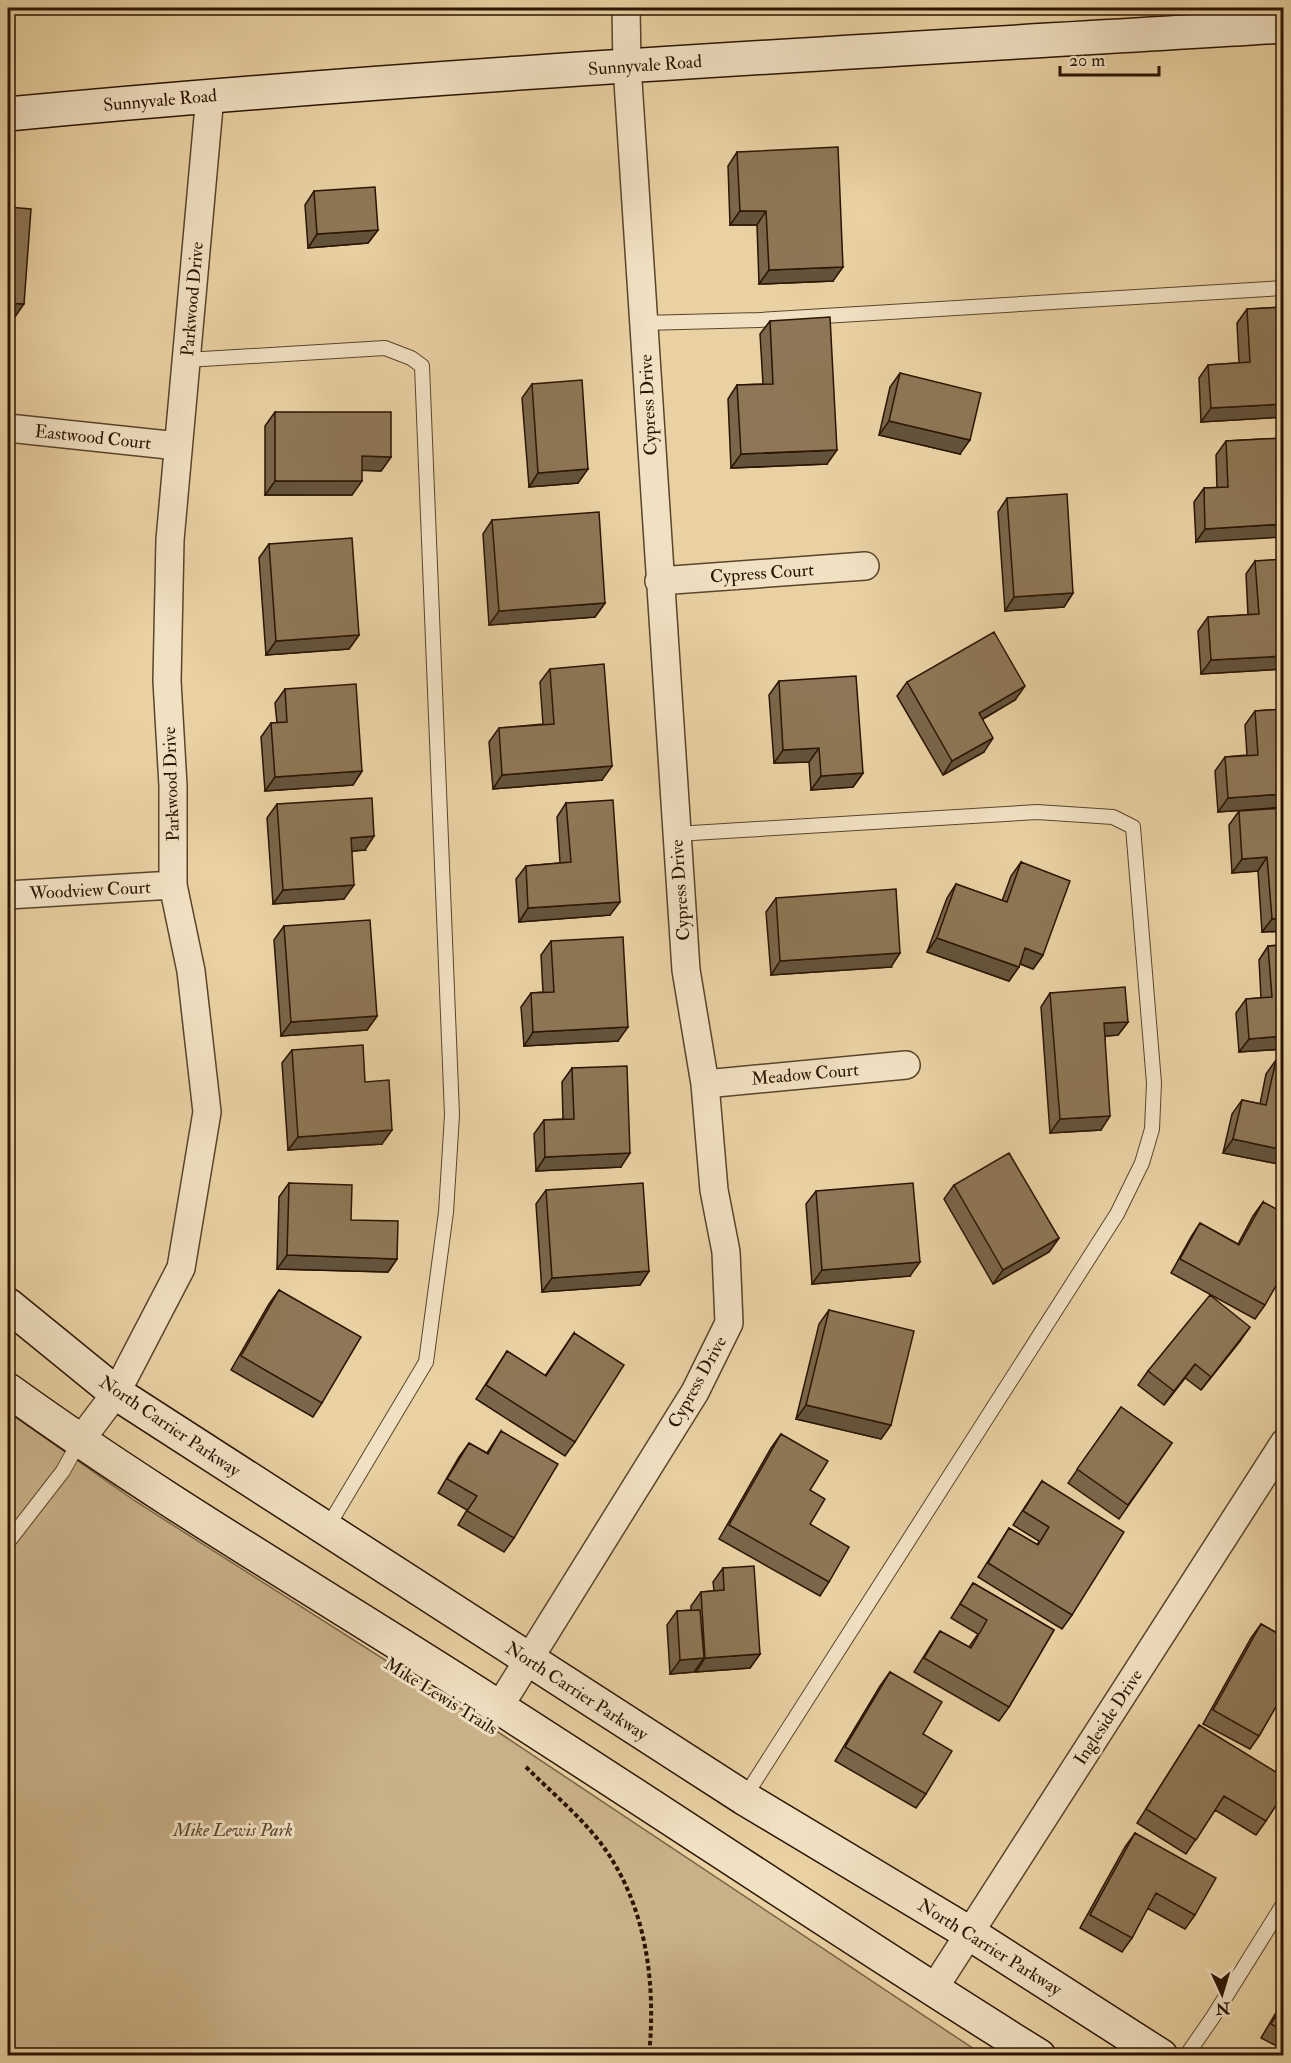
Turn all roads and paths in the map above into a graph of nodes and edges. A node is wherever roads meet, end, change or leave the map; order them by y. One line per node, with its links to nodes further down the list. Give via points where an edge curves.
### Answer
1 (626, 8): 3 (street, Cypress Drive)
2 (1284, 26): 3 (main road, Sunnyvale Road)
3 (627, 66): 4 (main road, Sunnyvale Road); 7 (street, Cypress Drive)
4 (210, 95): 5 (main road, Sunnyvale Road); 8 (street, Parkwood Drive)
5 (8, 114)
6 (1284, 288): 7 (lane)
7 (643, 323): 12 (street, Cypress Drive)
8 (186, 360): 10 (street, Parkwood Drive); 23 (lane, via 385,348 422,366 452,1115 446,1212 426,1362)
9 (8, 428): 10 (street, Eastwood Court)
10 (178, 446): 14 (street, Parkwood Drive, via 170,540 167,681)
11 (865, 566): 12 (street, Cypress Court)
12 (659, 581): 13 (street, Cypress Drive)
13 (676, 834): 17 (street, Cypress Drive, via 686,970); 28 (lane, via 1037,812 1113,817 1133,827 1154,1083 1152,1129 1142,1163 1117,1214)
14 (173, 885): 15 (street, Woodview Court); 20 (street, Parkwood Drive, via 191,971 207,1112 181,1268)
15 (8, 895)
16 (906, 1065): 17 (street, Meadow Court)
17 (705, 1084): 25 (street, Cypress Drive, via 714,1190 726,1252 729,1323 695,1392)
18 (8, 1305): 20 (main road, North Carrier Parkway)
19 (8, 1390): 21 (main road)
20 (116, 1393): 21 (street, Parkwood Drive); 23 (main road, North Carrier Parkway)
21 (79, 1442): 24 (lane, via 63,1471); 26 (main road)
22 (1284, 1443): 30 (street, Ingleside Drive)
23 (327, 1528): 25 (main road, North Carrier Parkway)
24 (8, 1542)
25 (527, 1658): 26 (street, Cypress Drive); 28 (main road, North Carrier Parkway)
26 (499, 1707): 31 (main road)
27 (522, 1764): 32 (path, via 604,1848 625,1882 639,1919 650,1977 653,2014)
28 (744, 1798): 30 (main road, North Carrier Parkway)
29 (1284, 1903): 35 (lane)
30 (969, 1933): 31 (street, Ingleside Drive); 34 (main road, North Carrier Parkway)
31 (933, 1990): 33 (main road)
32 (649, 2055)
33 (1039, 2055)
34 (1161, 2055)
35 (1186, 2055)

